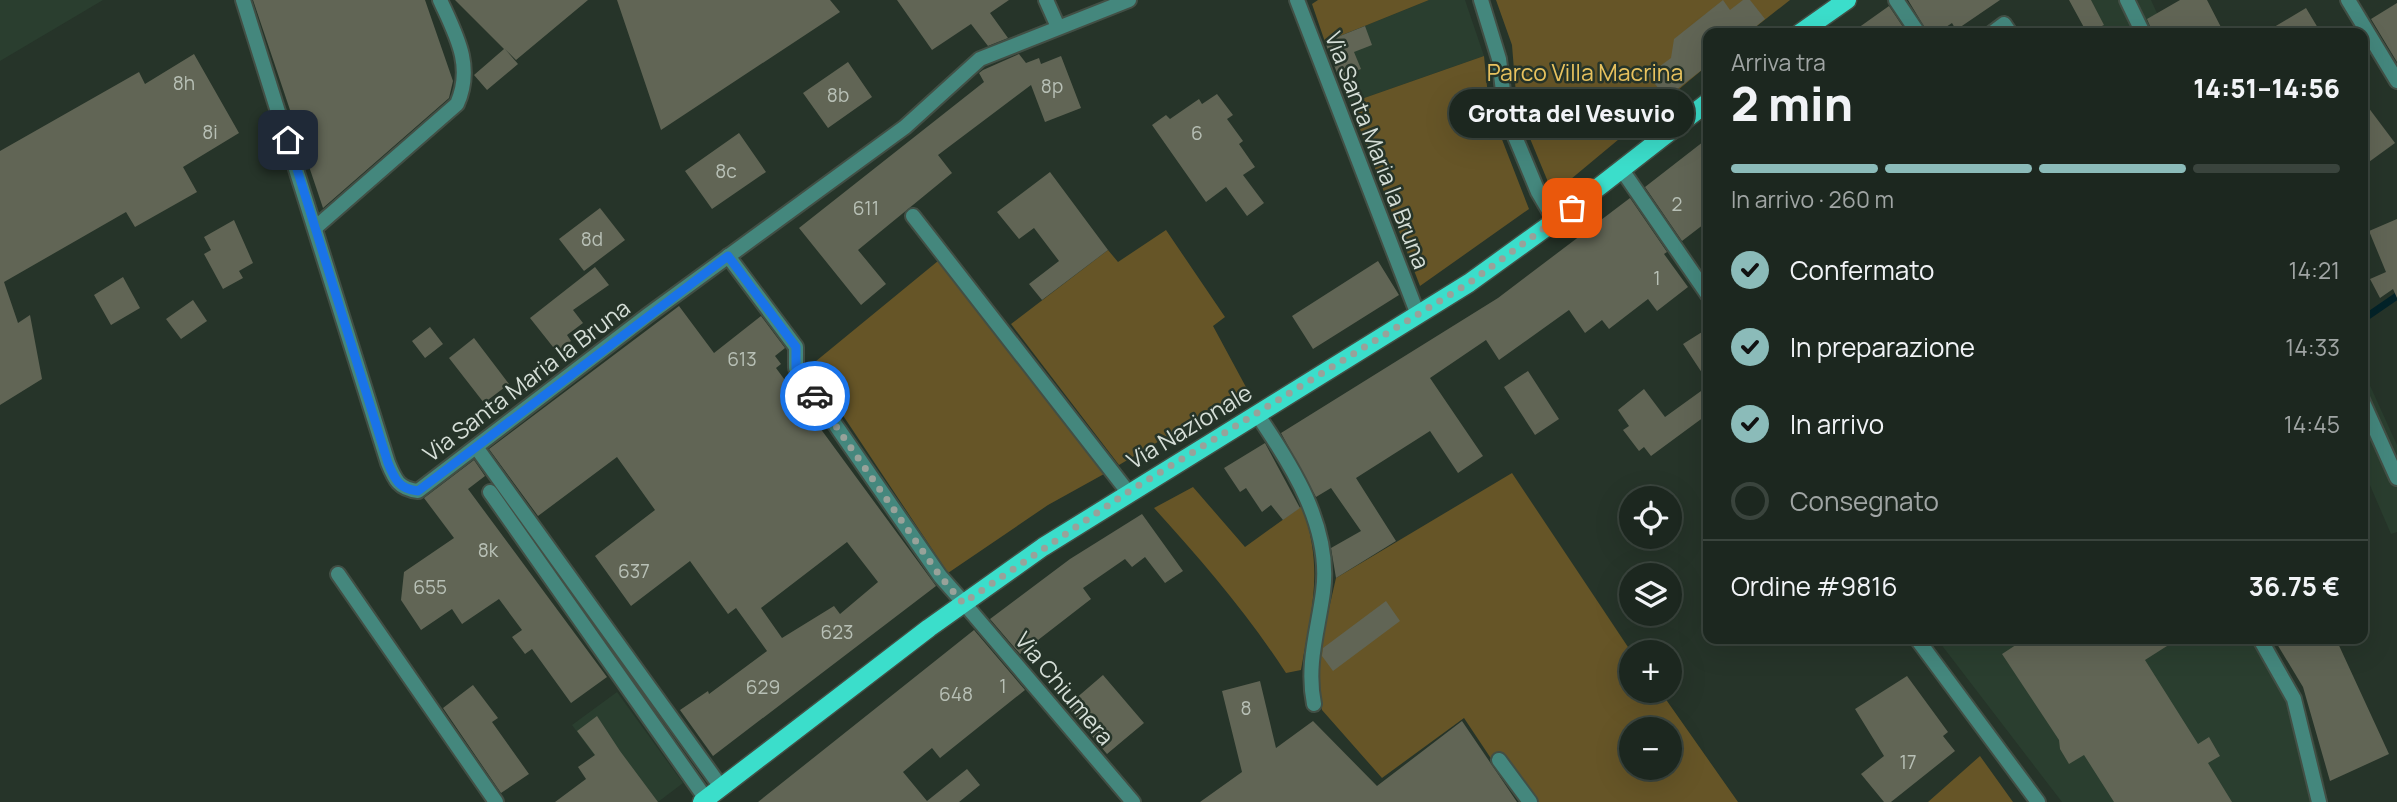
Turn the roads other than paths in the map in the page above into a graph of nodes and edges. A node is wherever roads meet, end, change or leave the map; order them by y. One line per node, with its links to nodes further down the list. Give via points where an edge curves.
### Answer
1 (243, 0): 22 (street, Via Santa Maria la Bruna)
2 (440, 0): 22 (street, via 465,63 465,87 457,104)
3 (1046, 0): 11 (street)
4 (1129, 0): 11 (street, Via Santa Maria la Bruna)
5 (1297, 0): 25 (street, Via Santa Maria la Bruna)
6 (1481, 0): 21 (street, via 1499,59 1506,115)
7 (1847, 0): 12 (main road)
8 (1896, 0): 13 (street)
9 (2127, 0): 14 (street)
10 (2348, 0): 15 (street)
11 (1058, 27): 23 (street, Via Santa Maria la Bruna, via 980,59 905,127)
12 (1807, 28)
13 (1915, 28)
14 (2141, 28)
15 (2365, 28)
16 (2368, 33): 17 (street)
17 (2397, 81)
18 (1703, 106): 19 (main road, Via Nazionale)
19 (1622, 170): 21 (main road, Via Nazionale); 24 (street)
20 (913, 216): 31 (street)
21 (1555, 221): 25 (main road, Via Nazionale)
22 (315, 228): 28 (street, Via Santa Maria la Bruna, via 397,483 418,491)
23 (728, 256): 28 (street, Via Santa Maria la Bruna); 33 (street, Via Chiumera, via 796,347 796,368)
24 (1703, 288)
25 (1418, 315): 27 (main road, Via Nazionale)
26 (2368, 413): 29 (street)
27 (1257, 414): 31 (main road, Via Nazionale); 36 (street, via 1304,493 1320,537 1324,589 1312,655)
28 (476, 447): 38 (street)
29 (2397, 478)
30 (490, 492): 39 (street)
31 (1128, 492): 33 (main road, Via Nazionale)
32 (338, 574): 40 (street)
33 (963, 603): 38 (main road, Via Nazionale); 41 (street, Via Chiumera)
34 (1921, 644): 43 (street)
35 (2263, 644): 44 (street, via 2294,699)
36 (1314, 704)
37 (1499, 760): 42 (street)
38 (721, 788): 39 (main road, Via Nazionale)
39 (704, 801)
40 (496, 802)
41 (1133, 802)
42 (1530, 802)
43 (2038, 802)
44 (2319, 802)

